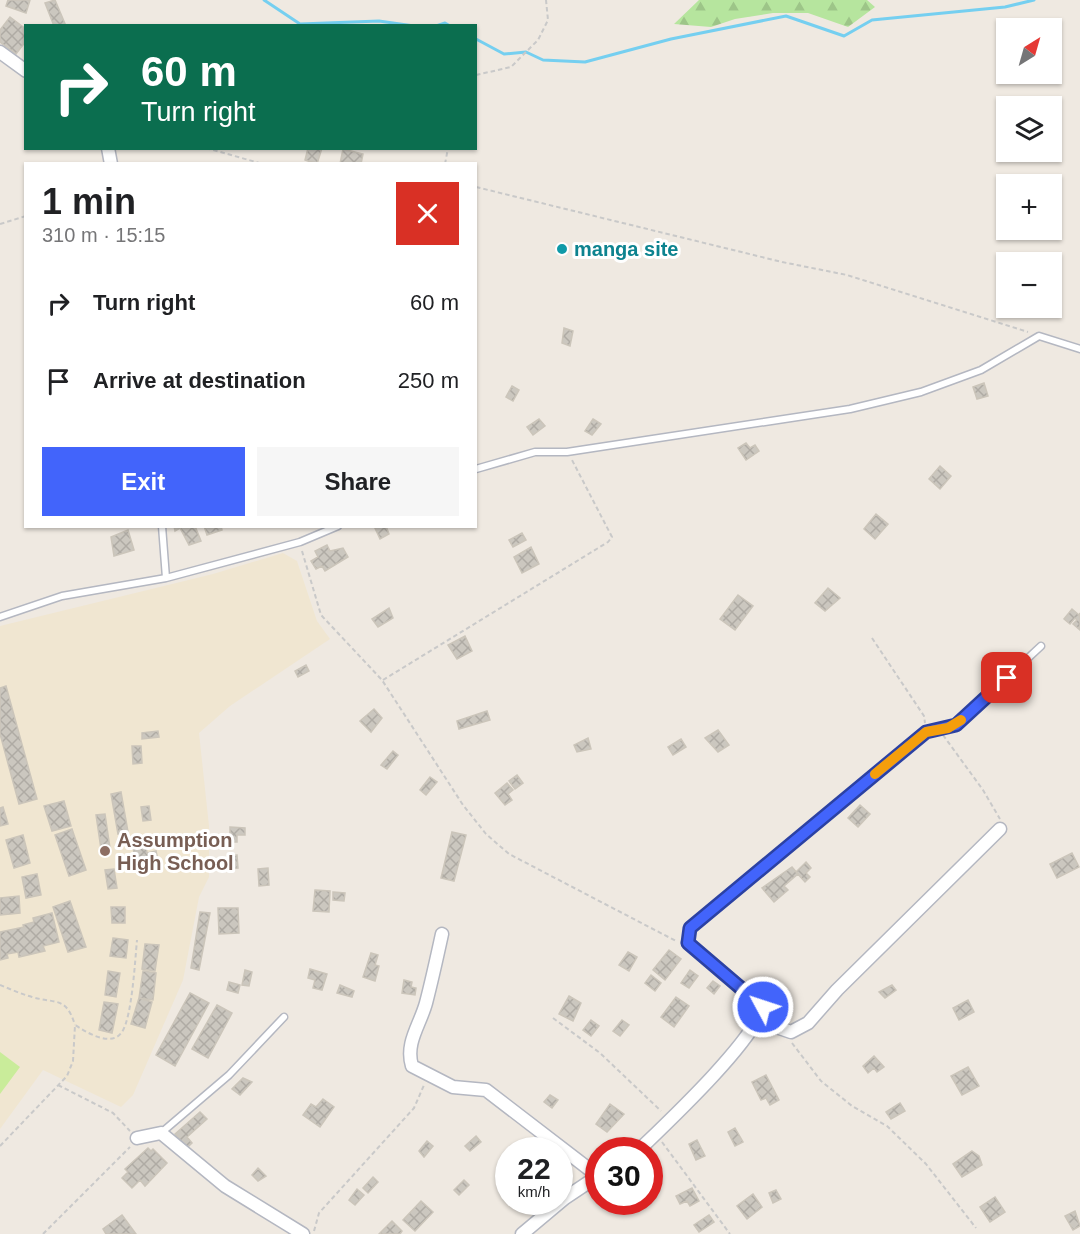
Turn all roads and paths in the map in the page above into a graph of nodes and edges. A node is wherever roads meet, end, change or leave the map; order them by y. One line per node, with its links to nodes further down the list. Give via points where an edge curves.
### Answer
1 (546, 0): 4 (path, via 548,20 538,40 511,67)
2 (0, 52): 3 (street)
3 (24, 70)
4 (477, 75)
5 (214, 150): 6 (path)
6 (256, 162)
7 (477, 187): 10 (path, via 847,275)
8 (24, 217): 9 (path)
9 (0, 224)
10 (1039, 336): 11 (lane); 12 (lane, via 981,370 921,393 849,409)
11 (1080, 350)
12 (567, 452): 13 (lane, via 535,452); 21 (path, via 612,537 608,542)
13 (477, 469)
14 (162, 528): 17 (lane)
15 (333, 528): 16 (lane)
16 (300, 542): 17 (lane); 21 (path, via 321,615)
17 (166, 578): 18 (lane, via 62,596)
18 (0, 617)
19 (872, 638): 23 (path, via 924,716)
20 (1041, 646): 22 (lane, via 956,725)
21 (382, 680): 27 (path, via 463,805 486,834 509,854 675,941)
22 (940, 730): 23 (lane); 24 (path, via 1000,816)
23 (926, 732): 27 (lane, via 690,928)
24 (1000, 829): 33 (street, via 808,1023)
25 (442, 934): 34 (street, via 409,1057 412,1066)
26 (137, 940): 32 (path, via 122,1032 116,1037 102,1038)
27 (688, 943): 31 (street, via 763,1007)
28 (0, 985): 32 (path, via 32,997 61,1001 71,1012)
29 (284, 1017): 37 (lane, via 229,1075)
30 (553, 1018): 36 (path, via 600,1053)
31 (759, 1021): 33 (street); 36 (street)
32 (75, 1025): 35 (path, via 73,1061)
33 (791, 1032): 44 (path, via 793,1045 821,1082 887,1126 926,1164)
34 (429, 1074): 42 (street, via 453,1087 486,1089); 47 (path, via 414,1108 319,1213)
35 (58, 1085): 40 (path, via 113,1113); 41 (path)
36 (670, 1120): 38 (street)
37 (160, 1133): 40 (street); 46 (street, via 225,1186)
38 (656, 1134): 39 (street); 49 (path)
39 (653, 1137)
40 (137, 1138): 45 (path, via 119,1161)
41 (0, 1146)
42 (585, 1166)
43 (585, 1185): 48 (street)
44 (976, 1228)
45 (43, 1234)
46 (303, 1234)
47 (313, 1234)
48 (522, 1234)
49 (730, 1234)

